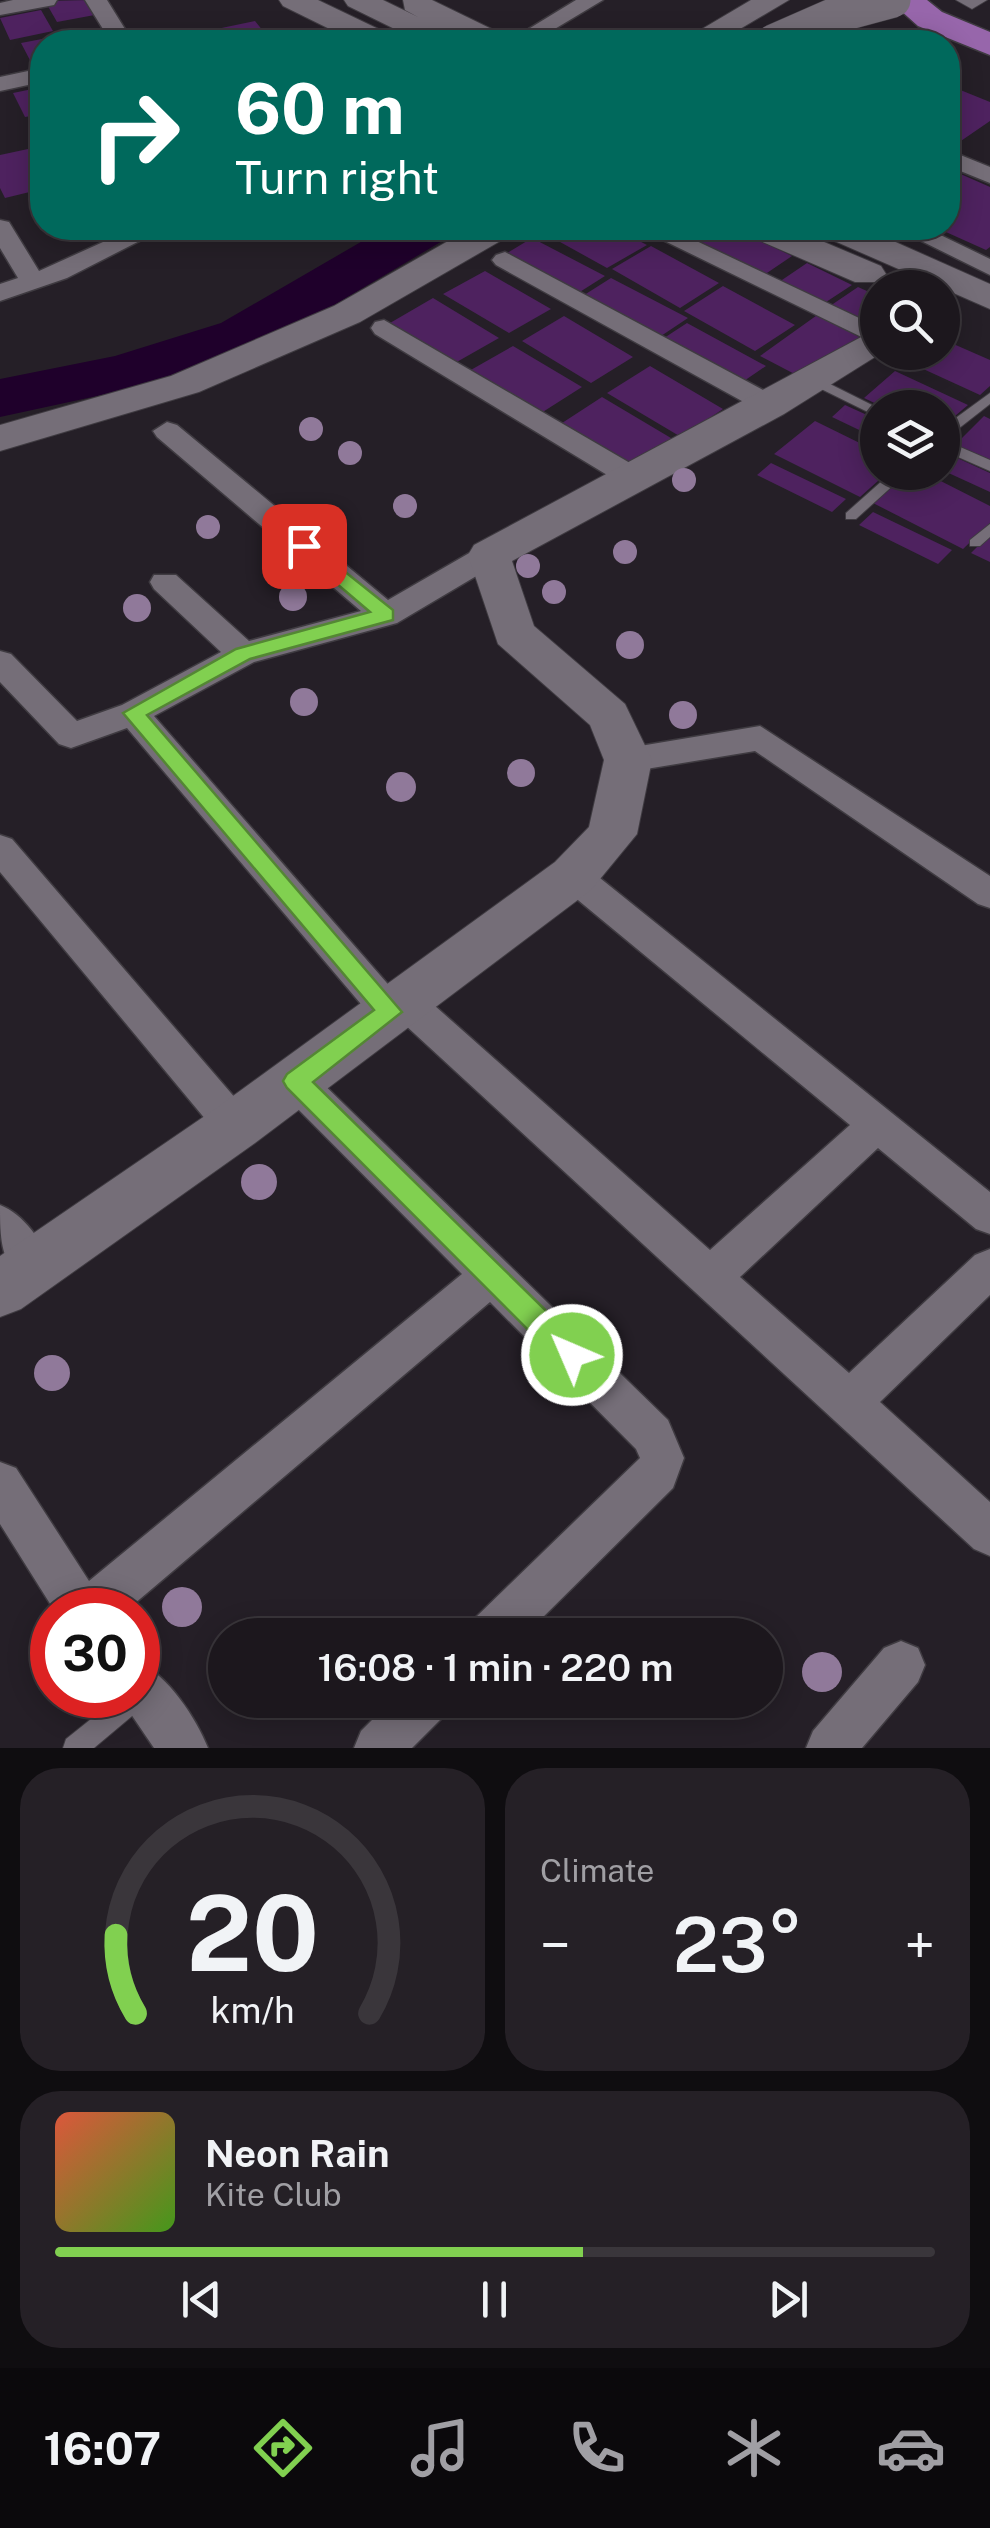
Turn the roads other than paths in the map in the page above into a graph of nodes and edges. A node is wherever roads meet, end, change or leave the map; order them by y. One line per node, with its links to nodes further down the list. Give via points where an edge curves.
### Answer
1 (46, 0): 15 (street)
2 (96, 0): 17 (street)
3 (294, 0): 18 (street)
4 (358, 0): 19 (street)
5 (408, 0): 20 (street)
6 (592, 0): 21 (street)
7 (774, 0): 22 (street)
8 (876, 0): 26 (main road)
9 (893, 0): 13 (street, bridge)
10 (906, 0): 27 (main road)
11 (936, 0): 16 (main road)
12 (971, 0): 14 (main road)
13 (817, 8): 23 (street); 24 (street, bridge); 25 (street)
14 (990, 8)
15 (0, 9)
16 (990, 24)
17 (115, 30)
18 (355, 30)
19 (420, 30)
20 (469, 30)
21 (539, 30)
22 (718, 30)
23 (762, 30)
24 (789, 30)
25 (826, 30)
26 (917, 30)
27 (955, 30)
28 (960, 32): 29 (main road)
29 (990, 45)
30 (960, 51): 31 (main road)
31 (990, 64)
32 (30, 78): 33 (street)
33 (0, 84)
34 (960, 162): 35 (street)
35 (990, 176)
36 (0, 227): 46 (street)
37 (127, 240): 46 (street)
38 (428, 240): 57 (street, via 311,310 158,376)
39 (675, 240): 51 (street)
40 (790, 240): 45 (street)
41 (864, 240): 47 (street)
42 (897, 240): 47 (street)
43 (920, 240): 47 (street)
44 (501, 244): 56 (street); 60 (street, via 186,384)
45 (860, 271)
46 (34, 282): 48 (street)
47 (970, 285): 49 (street)
48 (0, 293)
49 (990, 324)
50 (384, 328): 63 (street)
51 (860, 329)
52 (860, 350): 53 (street)
53 (814, 380): 55 (lane); 56 (street)
54 (990, 397): 58 (lane)
55 (860, 403)
56 (770, 406): 63 (street)
57 (0, 415)
58 (960, 421)
59 (168, 430): 70 (street)
60 (0, 438)
61 (960, 452): 62 (lane)
62 (990, 466)
63 (632, 477): 68 (street)
64 (881, 490): 65 (lane)
65 (851, 516)
66 (990, 529): 67 (lane)
67 (975, 543)
68 (489, 556): 70 (street); 74 (street, via 514,633 609,716)
69 (164, 582): 71 (street)
70 (386, 615): 71 (street)
71 (244, 654): 73 (street)
72 (0, 662): 73 (street, via 71,736)
73 (133, 713): 78 (street)
74 (628, 760): 76 (street, via 612,834); 77 (street, via 760,738)
75 (0, 848): 81 (street)
76 (573, 876): 78 (street); 80 (street)
77 (990, 894)
78 (397, 1006): 79 (street); 86 (street)
79 (296, 1081): 81 (street); 85 (street)
80 (878, 1124): 82 (street); 86 (street)
81 (235, 1126): 83 (street)
82 (990, 1216)
83 (11, 1259)
84 (990, 1268): 87 (street)
85 (491, 1276): 91 (street); 92 (street, via 652,1435 662,1458 657,1473)
86 (709, 1278): 87 (street)
87 (849, 1402): 89 (street)
88 (0, 1484): 90 (street)
89 (990, 1532)
90 (67, 1588)
91 (118, 1588)
92 (509, 1618)
93 (900, 1665): 100 (street)
94 (160, 1716): 98 (street)
95 (108, 1718): 97 (lane)
96 (408, 1718): 99 (street)
97 (75, 1748)
98 (184, 1748)
99 (378, 1748)
100 (830, 1748)

